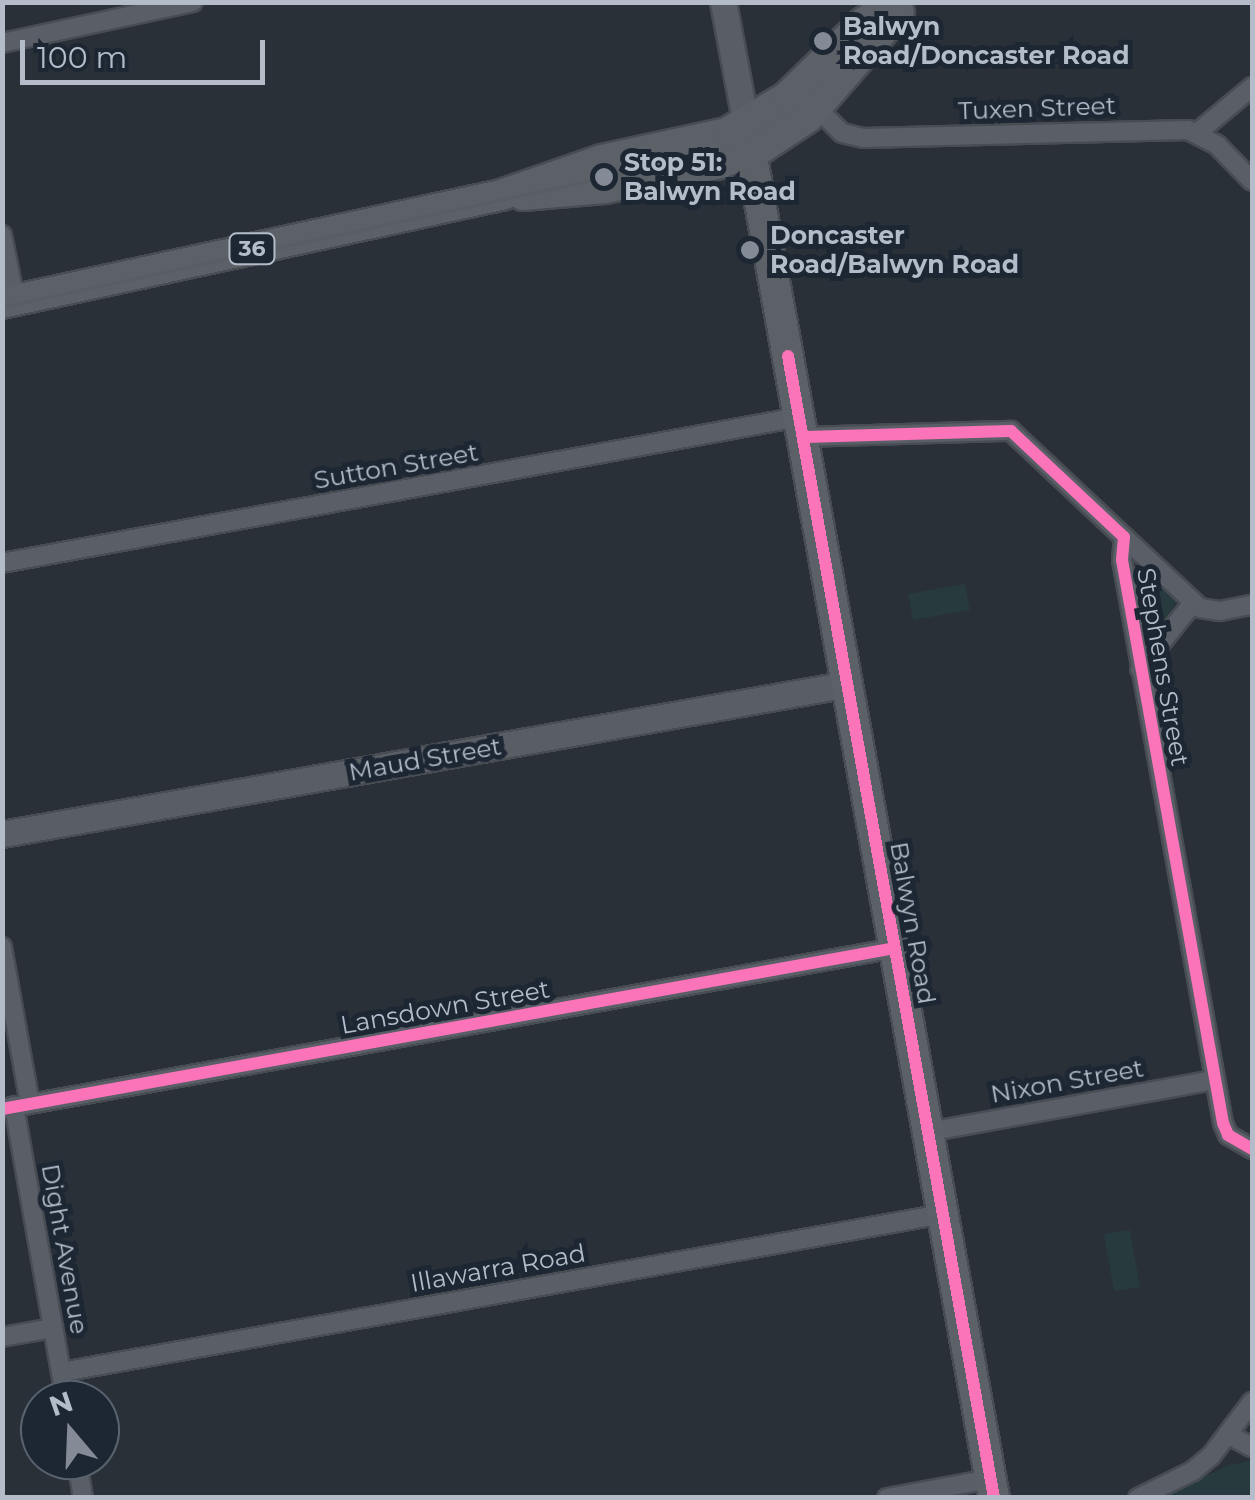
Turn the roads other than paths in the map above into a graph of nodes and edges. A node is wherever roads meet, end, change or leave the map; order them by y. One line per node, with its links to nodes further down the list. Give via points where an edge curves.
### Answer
1 (193, 2): 5 (street)
2 (723, 2): 9 (street, Balwyn Road)
3 (892, 2): 9 (main road, 36)
4 (908, 2): 7 (main road, 36)
5 (2, 44)
6 (1252, 87): 8 (street)
7 (816, 108): 8 (street, Tuxen Street, via 842,132 864,138); 9 (main road, 36, via 783,136)
8 (1197, 133): 10 (street)
9 (749, 139): 12 (main road, 36, via 606,188 501,195); 13 (main road, Balwyn Road)
10 (1252, 180)
11 (2, 235): 12 (street)
12 (8, 302)
13 (801, 427): 14 (street, Stephens Street, via 1011,432); 15 (street, Sutton Street); 19 (main road, Balwyn Road)
14 (1124, 537): 16 (street); 18 (street, Stephens Street)
15 (2, 563)
16 (1192, 604): 17 (street, via 1220,611); 18 (street)
17 (1252, 605)
18 (1140, 669): 23 (street, Stephens Street)
19 (848, 684): 20 (street, Maud Street); 22 (main road, Balwyn Road)
20 (2, 834)
21 (2, 947): 24 (street, Dight Avenue)
22 (895, 948): 24 (street, Lansdown Street); 25 (main road, Balwyn Road)
23 (1214, 1080): 25 (street, Nixon Street); 26 (street, Stephens Street, via 1225,1130)
24 (16, 1106): 28 (street, Dight Avenue)
25 (928, 1132): 27 (main road, Balwyn Road)
26 (1252, 1149)
27 (943, 1214): 30 (street, Illawarra Road); 35 (main road, Balwyn Road)
28 (53, 1328): 29 (street); 30 (street, Dight Avenue)
29 (2, 1337)
30 (62, 1372): 31 (street, Dight Avenue)
31 (63, 1380)
32 (1252, 1402): 33 (street)
33 (1229, 1435): 34 (street); 37 (street, via 1193,1471)
34 (1252, 1447)
35 (992, 1488): 36 (street)
36 (886, 1498)
37 (1138, 1498)

